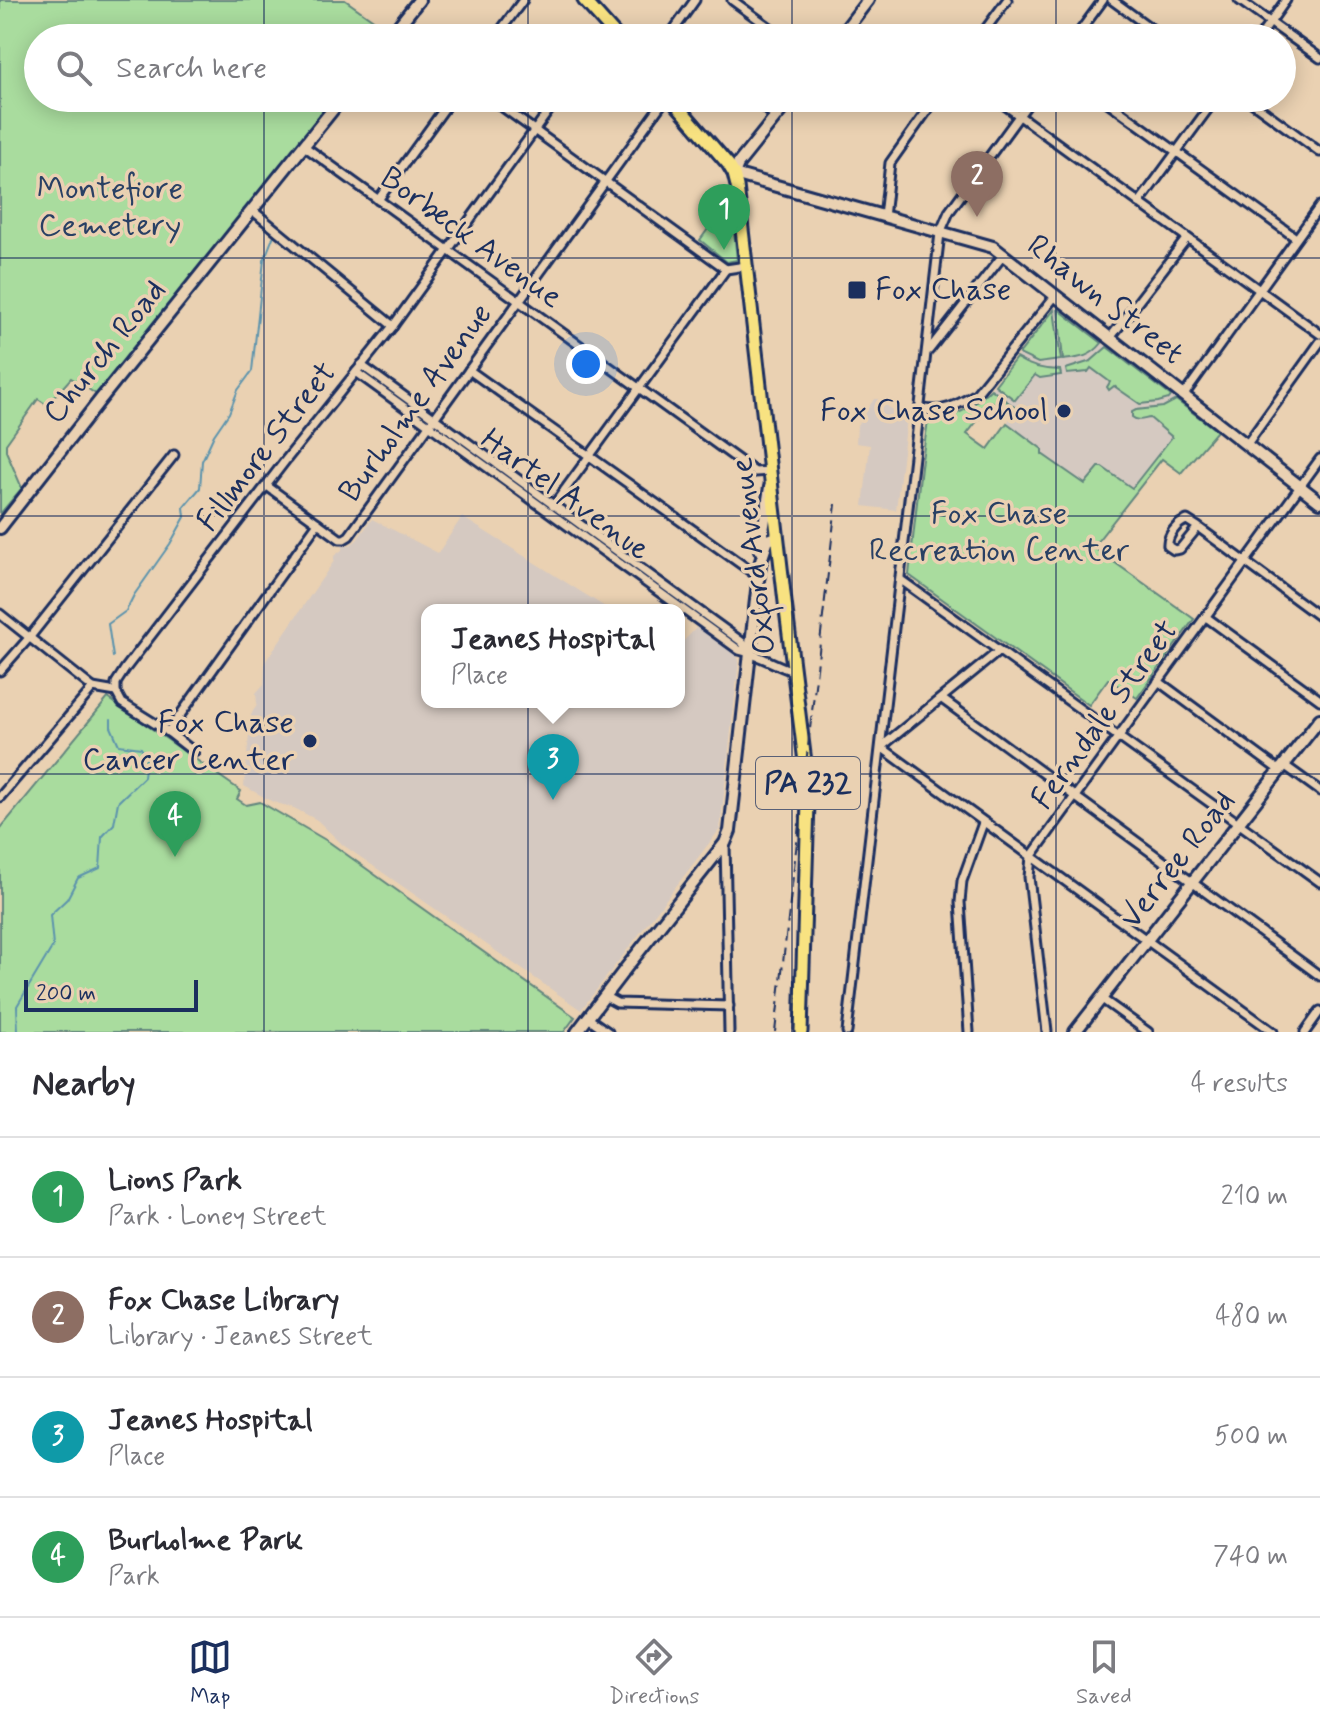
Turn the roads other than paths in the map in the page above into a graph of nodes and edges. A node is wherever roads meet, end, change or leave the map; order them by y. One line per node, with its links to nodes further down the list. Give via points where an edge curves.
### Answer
1 (419, 0): 13 (main road)
2 (523, 0): 14 (street)
3 (584, 0): 15 (main road)
4 (695, 0): 16 (street)
5 (732, 0): 17 (street)
6 (1007, 0): 19 (street)
7 (1103, 0): 20 (street)
8 (1112, 0): 21 (street)
9 (1239, 0): 12 (street)
10 (1286, 0): 12 (street)
11 (864, 1): 18 (main road)
12 (1270, 23)
13 (400, 24)
14 (505, 24)
15 (602, 24)
16 (678, 24)
17 (765, 24)
18 (848, 24)
19 (989, 24)
20 (1085, 24)
21 (1145, 24)
22 (1296, 41): 23 (street)
23 (1320, 58)
24 (331, 112): 41 (main road, Church Road)
25 (442, 112): 46 (street)
26 (510, 112): 40 (street)
27 (548, 112): 40 (street, Fillmore Street)
28 (658, 112): 45 (street, Burholme Avenue)
29 (680, 112): 44 (main road)
30 (770, 112): 39 (street)
31 (781, 112): 39 (main road)
32 (926, 112): 50 (street, via 890,163)
33 (1014, 112): 38 (street)
34 (1022, 112): 38 (street)
35 (1121, 112): 42 (street)
36 (1206, 112): 42 (street)
37 (1265, 112): 43 (street)
38 (1019, 116): 47 (street); 51 (street, via 949,212)
39 (777, 117): 44 (main road)
40 (535, 130): 45 (street); 54 (street, Fillmore Street)
41 (304, 146): 46 (street, Borbeck Avenue); 49 (main road, Church Road)
42 (1177, 152): 47 (street); 53 (street)
43 (1320, 152)
44 (734, 174): 50 (main road, Rhawn Street); 56 (main road, Oxford Avenue / PA 232)
45 (606, 182): 57 (street); 60 (street, Burholme Avenue)
46 (378, 200): 54 (street, Borbeck Avenue)
47 (1139, 203): 52 (street)
48 (1320, 206): 53 (street)
49 (252, 210): 61 (street); 84 (main road, Church Road)
50 (884, 217): 51 (main road, Rhawn Street)
51 (940, 233): 55 (main road, Rhawn Street); 65 (street)
52 (1187, 238): 58 (street); 63 (street)
53 (1296, 238): 58 (street)
54 (448, 249): 60 (street, Borbeck Avenue); 61 (street, Fillmore Street)
55 (1004, 254): 59 (main road, Rhawn Street); 65 (street)
56 (746, 266): 57 (street); 77 (main road, Oxford Avenue / PA 232)
57 (726, 269): 68 (street)
58 (1259, 290): 62 (street); 69 (street)
59 (1056, 295): 63 (main road, Rhawn Street); 70 (street, via 976,394 946,409)
60 (518, 302): 67 (street, Burholme Avenue); 68 (street, Borbeck Avenue)
61 (393, 326): 66 (street, Fillmore Street)
62 (1320, 334)
63 (1110, 338): 69 (main road, Rhawn Street)
64 (1320, 342): 73 (street)
65 (927, 352): 70 (street)
66 (359, 368): 71 (street, Hartel Avenue); 72 (street, Hartel Avenue); 78 (street, Fillmore Street)
67 (469, 370): 71 (street, Burholme Avenue); 75 (street)
68 (638, 389): 75 (street); 77 (street, Borbeck Avenue, via 755,472)
69 (1184, 395): 73 (main road, Rhawn Street)
70 (920, 408): 89 (street)
71 (434, 418): 72 (street, Burholme Avenue); 81 (street, Hartel Avenue)
72 (428, 426): 81 (street, Hartel Avenue); 82 (street, Burholme Avenue, via 349,536 340,539)
73 (1247, 444): 79 (main road, Rhawn Street)
74 (174, 455): 95 (street)
75 (589, 456): 81 (street); 88 (street)
76 (1320, 459): 79 (street, Ferndale Street)
77 (771, 476): 85 (main road, Oxford Avenue / PA 232); 87 (main road)
78 (267, 486): 82 (street); 102 (street, Fillmore Street, via 125,669)
79 (1300, 486): 80 (main road, Rhawn Street); 86 (street, Ferndale Street)
80 (1320, 502)
81 (551, 508): 90 (street, Hartel Avenue)
82 (318, 523): 106 (street, Burholme Avenue)
83 (1198, 527): 83 (street, via 1183,521 1168,546 1180,549); 86 (street)
84 (0, 528)
85 (777, 537): 87 (main road, via 768,540); 99 (main road, Oxford Avenue / PA 232)
86 (1245, 562): 93 (street, Ferndale Street); 94 (street)
87 (760, 564): 88 (main road)
88 (759, 577): 97 (main road)
89 (901, 580): 96 (street); 108 (street)
90 (678, 604)
91 (685, 609): 97 (street, Hartel Avenue)
92 (0, 614): 95 (street)
93 (1206, 617): 100 (street, Ferndale Street); 104 (street)
94 (1320, 617)
95 (29, 638): 98 (street); 101 (street)
96 (999, 651): 103 (street); 107 (street)
97 (749, 652): 99 (street, Hartel Avenue); 116 (main road)
98 (0, 671)
99 (793, 671): 130 (main road, Oxford Avenue / PA 232, via 808,789)
100 (1158, 681): 107 (street, Ferndale Street); 110 (street)
101 (93, 688): 102 (street); 112 (street)
102 (116, 692): 106 (street, via 122,703)
103 (942, 699): 108 (street); 113 (street)
104 (1320, 700)
105 (1320, 719): 110 (main road, Verree Road)
106 (168, 732): 109 (street)
107 (1118, 737): 113 (street, Ferndale Street); 115 (street)
108 (881, 747): 114 (street); 131 (street)
109 (194, 752)
110 (1282, 768): 111 (street); 115 (main road, Verree Road)
111 (1320, 791)
112 (0, 797)
113 (1075, 797): 117 (street, Ferndale Street); 119 (street)
114 (983, 823): 117 (street); 132 (street, via 960,902)
115 (1239, 824): 118 (street); 119 (main road, Verree Road)
116 (725, 843): 122 (main road); 124 (street)
117 (1031, 857): 120 (street); 133 (street, Ferndale Street)
118 (1320, 882)
119 (1193, 883): 120 (main road, Verree Road); 121 (street)
120 (1147, 941): 123 (main road, Verree Road); 136 (street)
121 (1320, 976)
122 (604, 996): 124 (street, via 617,1003); 126 (main road)
123 (1102, 999): 134 (main road, Verree Road); 135 (street)
124 (729, 1006): 129 (street)
125 (1320, 1011): 137 (street)
126 (588, 1018): 127 (main road); 128 (street)
127 (577, 1032)
128 (608, 1032)
129 (729, 1032)
130 (801, 1032)
131 (847, 1032)
132 (969, 1032)
133 (1047, 1032)
134 (1075, 1032)
135 (1148, 1032)
136 (1273, 1032)
137 (1305, 1032)

